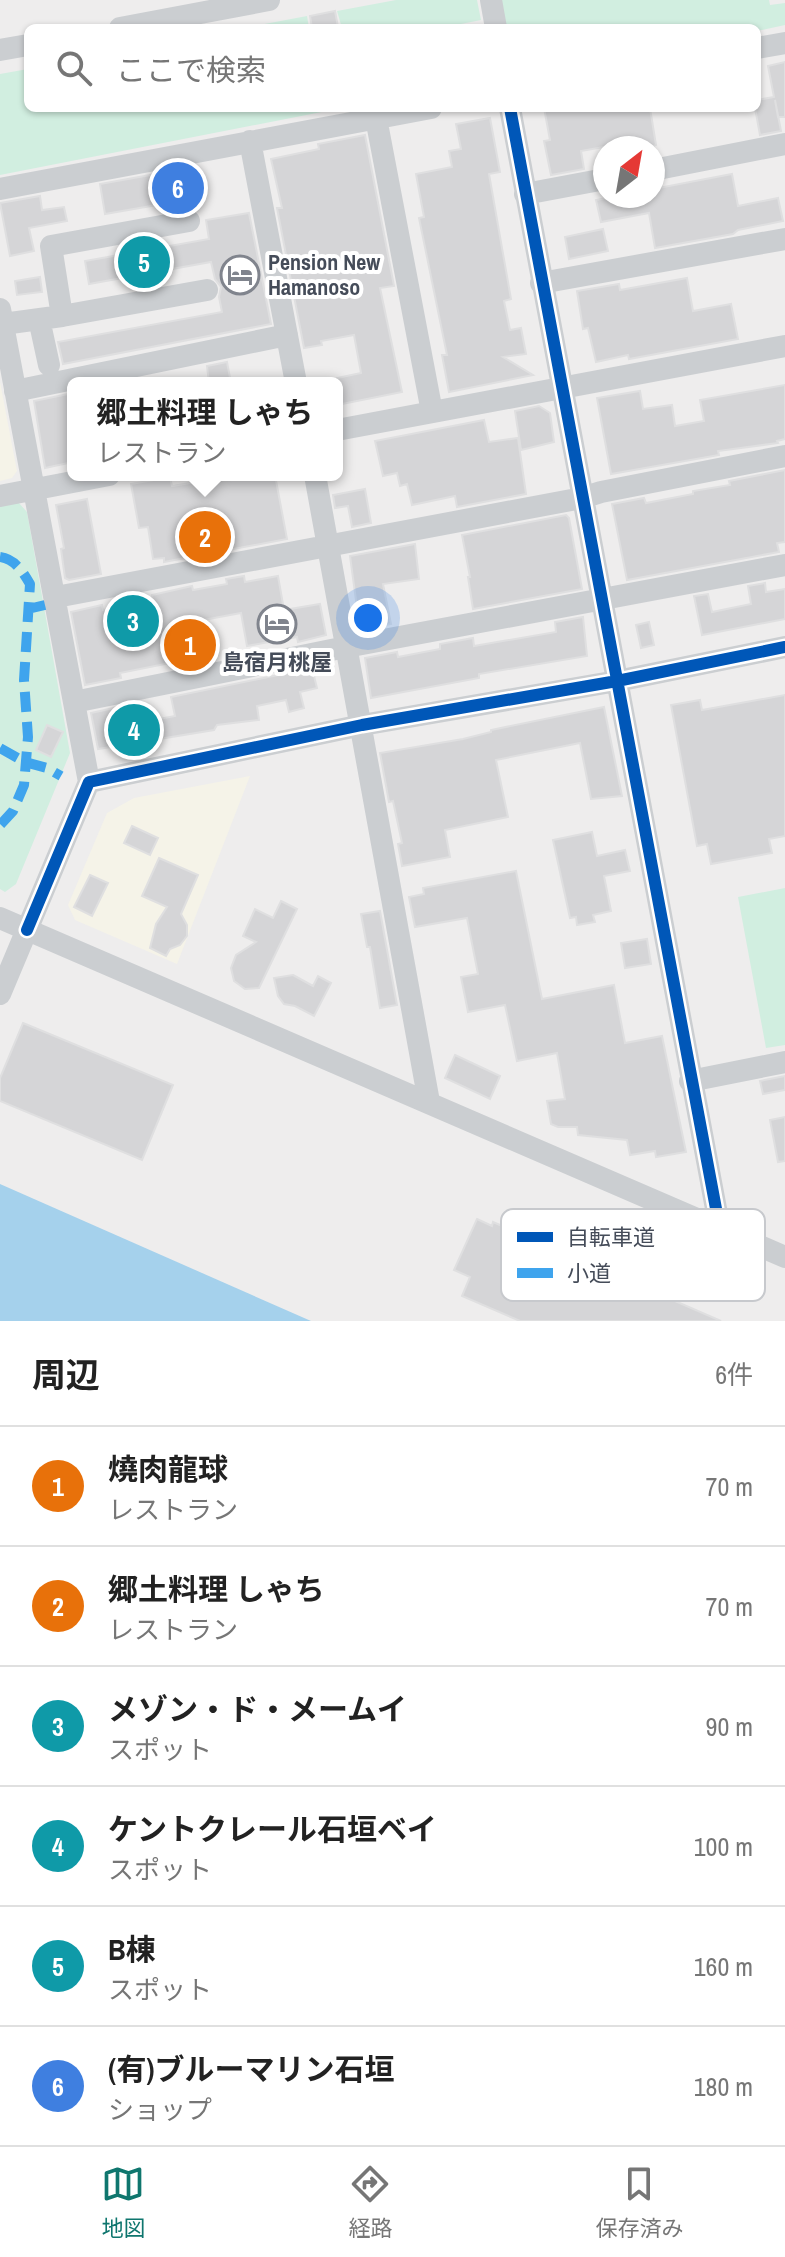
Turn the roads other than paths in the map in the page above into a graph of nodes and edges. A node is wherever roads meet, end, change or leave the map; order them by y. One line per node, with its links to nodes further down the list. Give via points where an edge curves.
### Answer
1 (269, 0): 3 (street)
2 (491, 0): 4 (street)
3 (141, 24)
4 (495, 24)
5 (785, 43): 7 (street)
6 (24, 46): 8 (street)
7 (761, 47)
8 (0, 50)
9 (409, 112): 11 (street)
10 (511, 112): 17 (street)
11 (376, 118): 12 (street); 33 (street)
12 (250, 141): 16 (street); 25 (street)
13 (785, 144): 14 (street)
14 (665, 168)
15 (593, 181): 17 (street)
16 (0, 189)
17 (525, 194): 20 (street)
18 (189, 221): 22 (street, via 51,246)
19 (785, 239): 20 (street)
20 (541, 283): 31 (street)
21 (207, 290): 22 (street)
22 (62, 316): 23 (street)
23 (39, 319): 24 (street); 27 (street)
24 (2, 329): 32 (street)
25 (287, 335): 28 (street); 29 (street)
26 (785, 346): 31 (street)
27 (49, 365)
28 (83, 377)
29 (295, 377)
30 (67, 380): 32 (street)
31 (560, 388): 33 (street); 40 (street)
32 (15, 391): 38 (street)
33 (432, 412): 34 (street)
34 (343, 429)
35 (785, 456): 40 (street)
36 (77, 481): 38 (street)
37 (316, 481): 41 (street)
38 (34, 489): 39 (street); 43 (street)
39 (0, 496)
40 (582, 498): 41 (street); 44 (street)
41 (329, 545): 43 (street); 45 (street)
42 (785, 565): 44 (street)
43 (56, 597): 48 (street)
44 (601, 601): 45 (street); 47 (street)
45 (346, 647): 48 (street); 49 (street)
46 (785, 647): 47 (street)
47 (617, 681): 49 (street); 55 (street)
48 (74, 702): 50 (street)
49 (362, 725): 50 (street); 56 (street)
50 (89, 782): 52 (street)
51 (0, 918): 52 (street)
52 (27, 930): 53 (street); 56 (street)
53 (0, 994)
54 (785, 1062): 55 (street)
55 (690, 1081): 58 (street)
56 (429, 1102): 57 (street)
57 (672, 1209)
58 (716, 1209)
59 (765, 1249): 60 (street)
60 (785, 1257)

